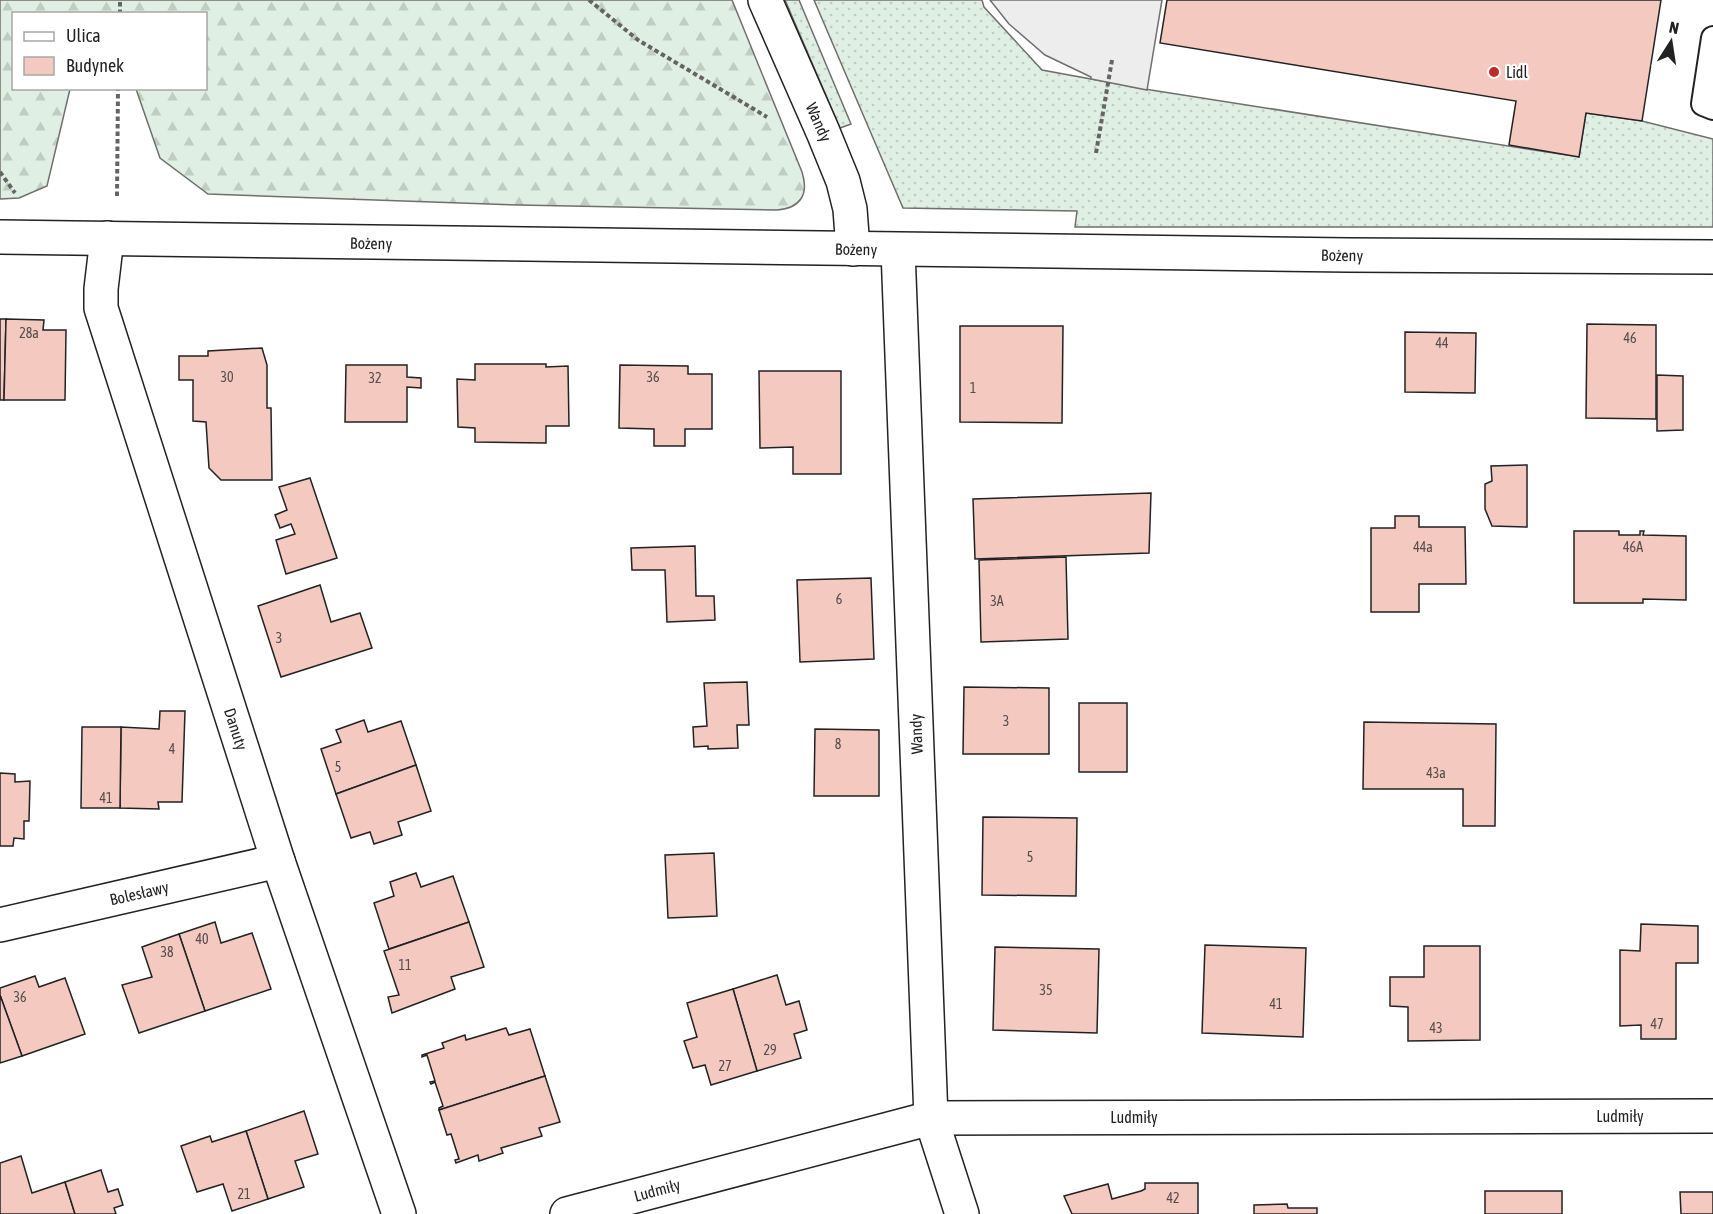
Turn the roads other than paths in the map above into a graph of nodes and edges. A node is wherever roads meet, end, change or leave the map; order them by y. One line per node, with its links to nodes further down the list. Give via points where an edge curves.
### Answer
1 (765, 0): 6 (street, Wandy, via 843,181)
2 (1713, 38): 3 (lane, via 1702,104)
3 (1713, 108)
4 (0, 237): 5 (street, Bożeny)
5 (111, 238): 6 (street, Bożeny); 9 (street, Danuty, via 101,308)
6 (853, 249): 7 (street, Bożeny)
7 (898, 250): 8 (street, Bożeny); 12 (street, Wandy)
8 (1713, 257)
9 (278, 861): 10 (street, Bolesławy); 13 (street, Danuty)
10 (0, 925)
11 (1713, 1116): 12 (street, Ludmiły)
12 (931, 1118): 14 (street, Ludmiły); 15 (street, Wandy)
13 (399, 1214)
14 (567, 1214)
15 (962, 1214)

